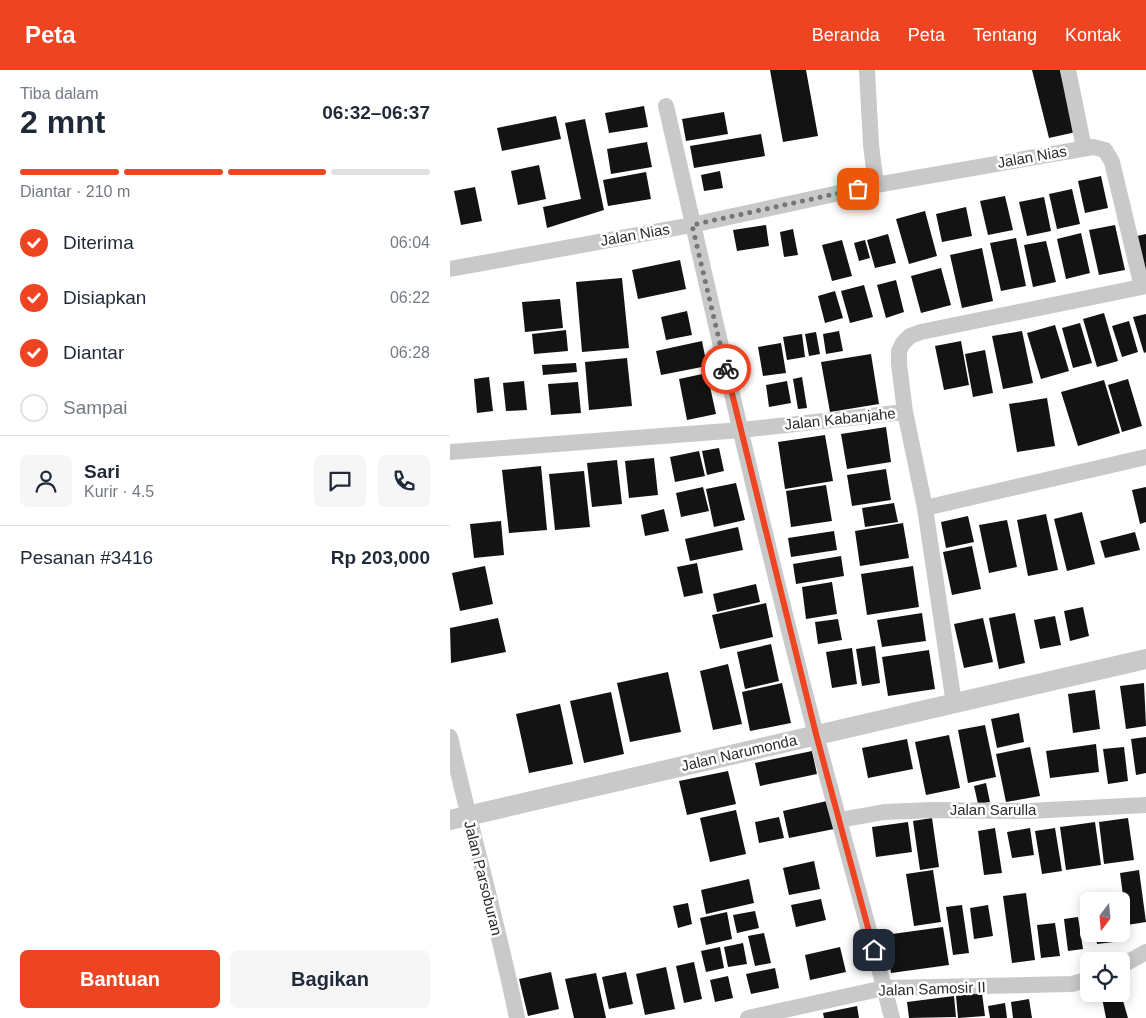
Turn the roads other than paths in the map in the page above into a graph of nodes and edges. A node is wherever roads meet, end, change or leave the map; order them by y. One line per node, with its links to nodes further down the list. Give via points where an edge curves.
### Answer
1 (867, 70): 5 (street)
2 (1068, 70): 4 (street)
3 (666, 106): 6 (street)
4 (1084, 148): 5 (street, Jalan Nias); 8 (street, via 1105,150 1112,162)
5 (876, 185): 6 (street, Jalan Nias)
6 (692, 225): 7 (street, Jalan Nias); 10 (street)
7 (450, 269)
8 (1144, 287): 9 (street, via 910,336 899,351)
9 (905, 412): 10 (street, Jalan Kabanjahe); 13 (street, Jalan Kabanjahe)
10 (741, 430): 11 (street, Jalan Kabanjahe); 16 (street)
11 (450, 452)
12 (1146, 457): 13 (street)
13 (925, 508): 15 (street, Jalan Kabanjahe)
14 (1146, 659): 15 (street, Jalan Narumonda)
15 (954, 704): 16 (street, Jalan Narumonda)
16 (816, 734): 19 (street, Jalan Narumonda); 20 (street)
17 (450, 737): 19 (street, Jalan Parsoburan)
18 (1146, 805): 20 (street, Jalan Sarulla, via 1029,811 884,812)
19 (459, 818): 25 (street, Jalan Parsoburan, via 509,980)
20 (840, 820): 24 (street)
21 (1146, 952): 22 (street)
22 (1130, 961)
23 (1080, 982): 24 (street, Jalan Samosir II)
24 (884, 988): 26 (street, Jalan Samosir II); 27 (street)
25 (517, 1018)
26 (748, 1018)
27 (892, 1018)

